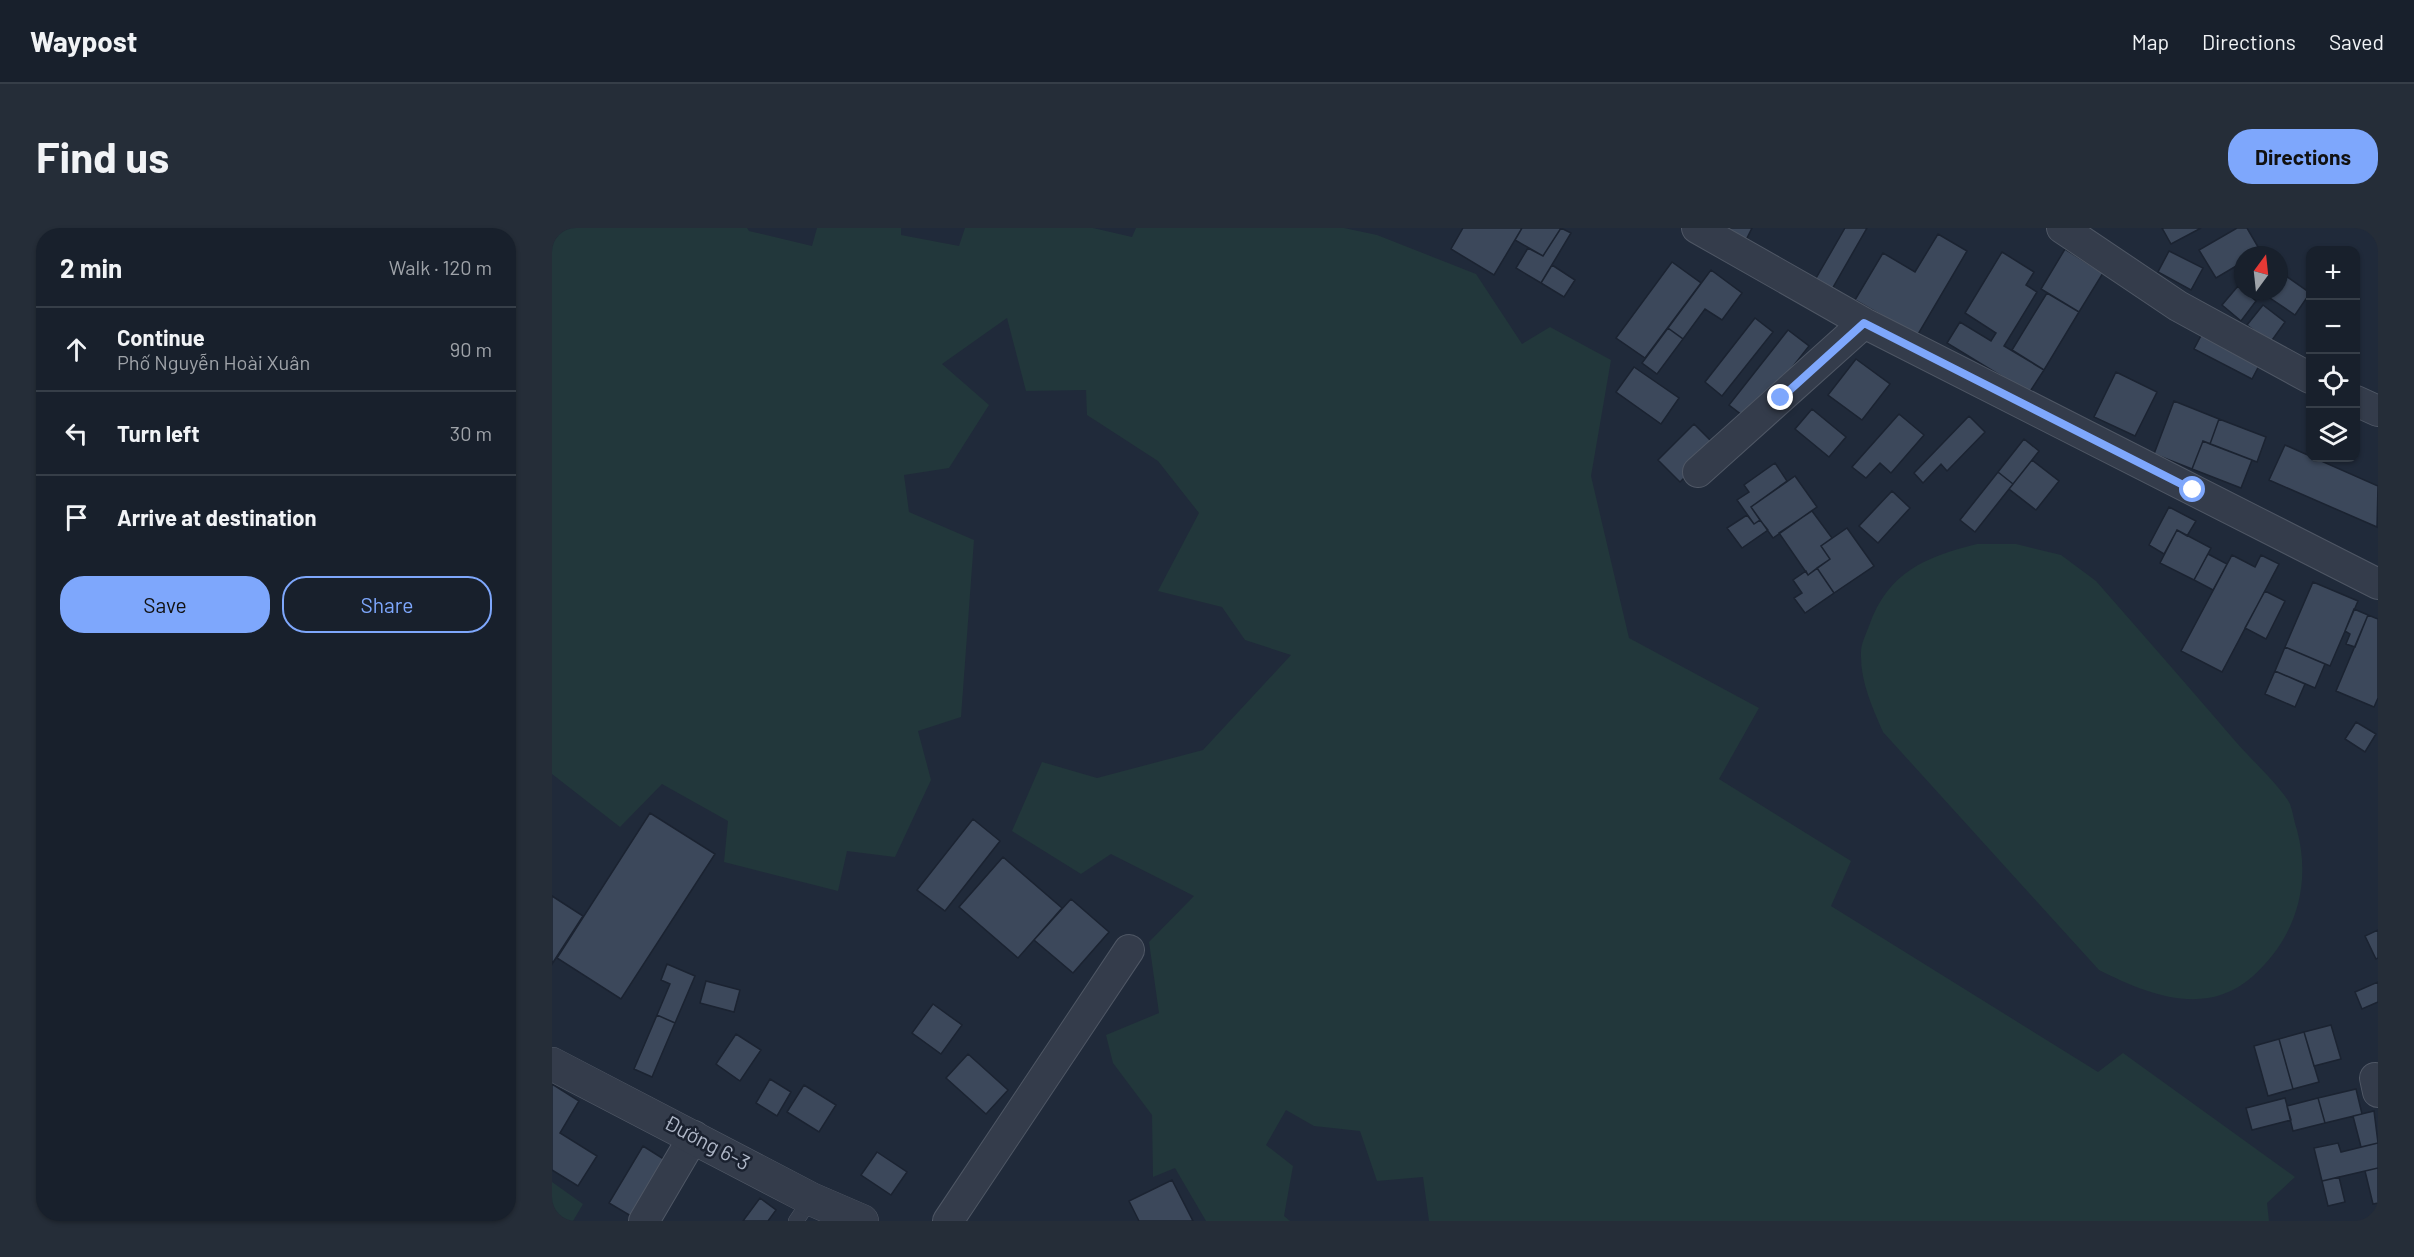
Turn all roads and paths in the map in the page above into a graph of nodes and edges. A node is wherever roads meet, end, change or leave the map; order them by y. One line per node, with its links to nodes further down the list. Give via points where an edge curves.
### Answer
1 (1697, 228): 3 (street)
2 (2062, 228): 4 (street, via 2178,306)
3 (1864, 323): 7 (street); 8 (street)
4 (2306, 376)
5 (2360, 403): 6 (street)
6 (2378, 411)
7 (1698, 472)
8 (2378, 584)
9 (1129, 950): 15 (street)
10 (552, 1064): 11 (street, Đường 6-3)
11 (694, 1136): 12 (street, Đường 6-3); 13 (street)
12 (804, 1210): 14 (street, Đường 6-3)
13 (644, 1221)
14 (862, 1221)
15 (948, 1221)

